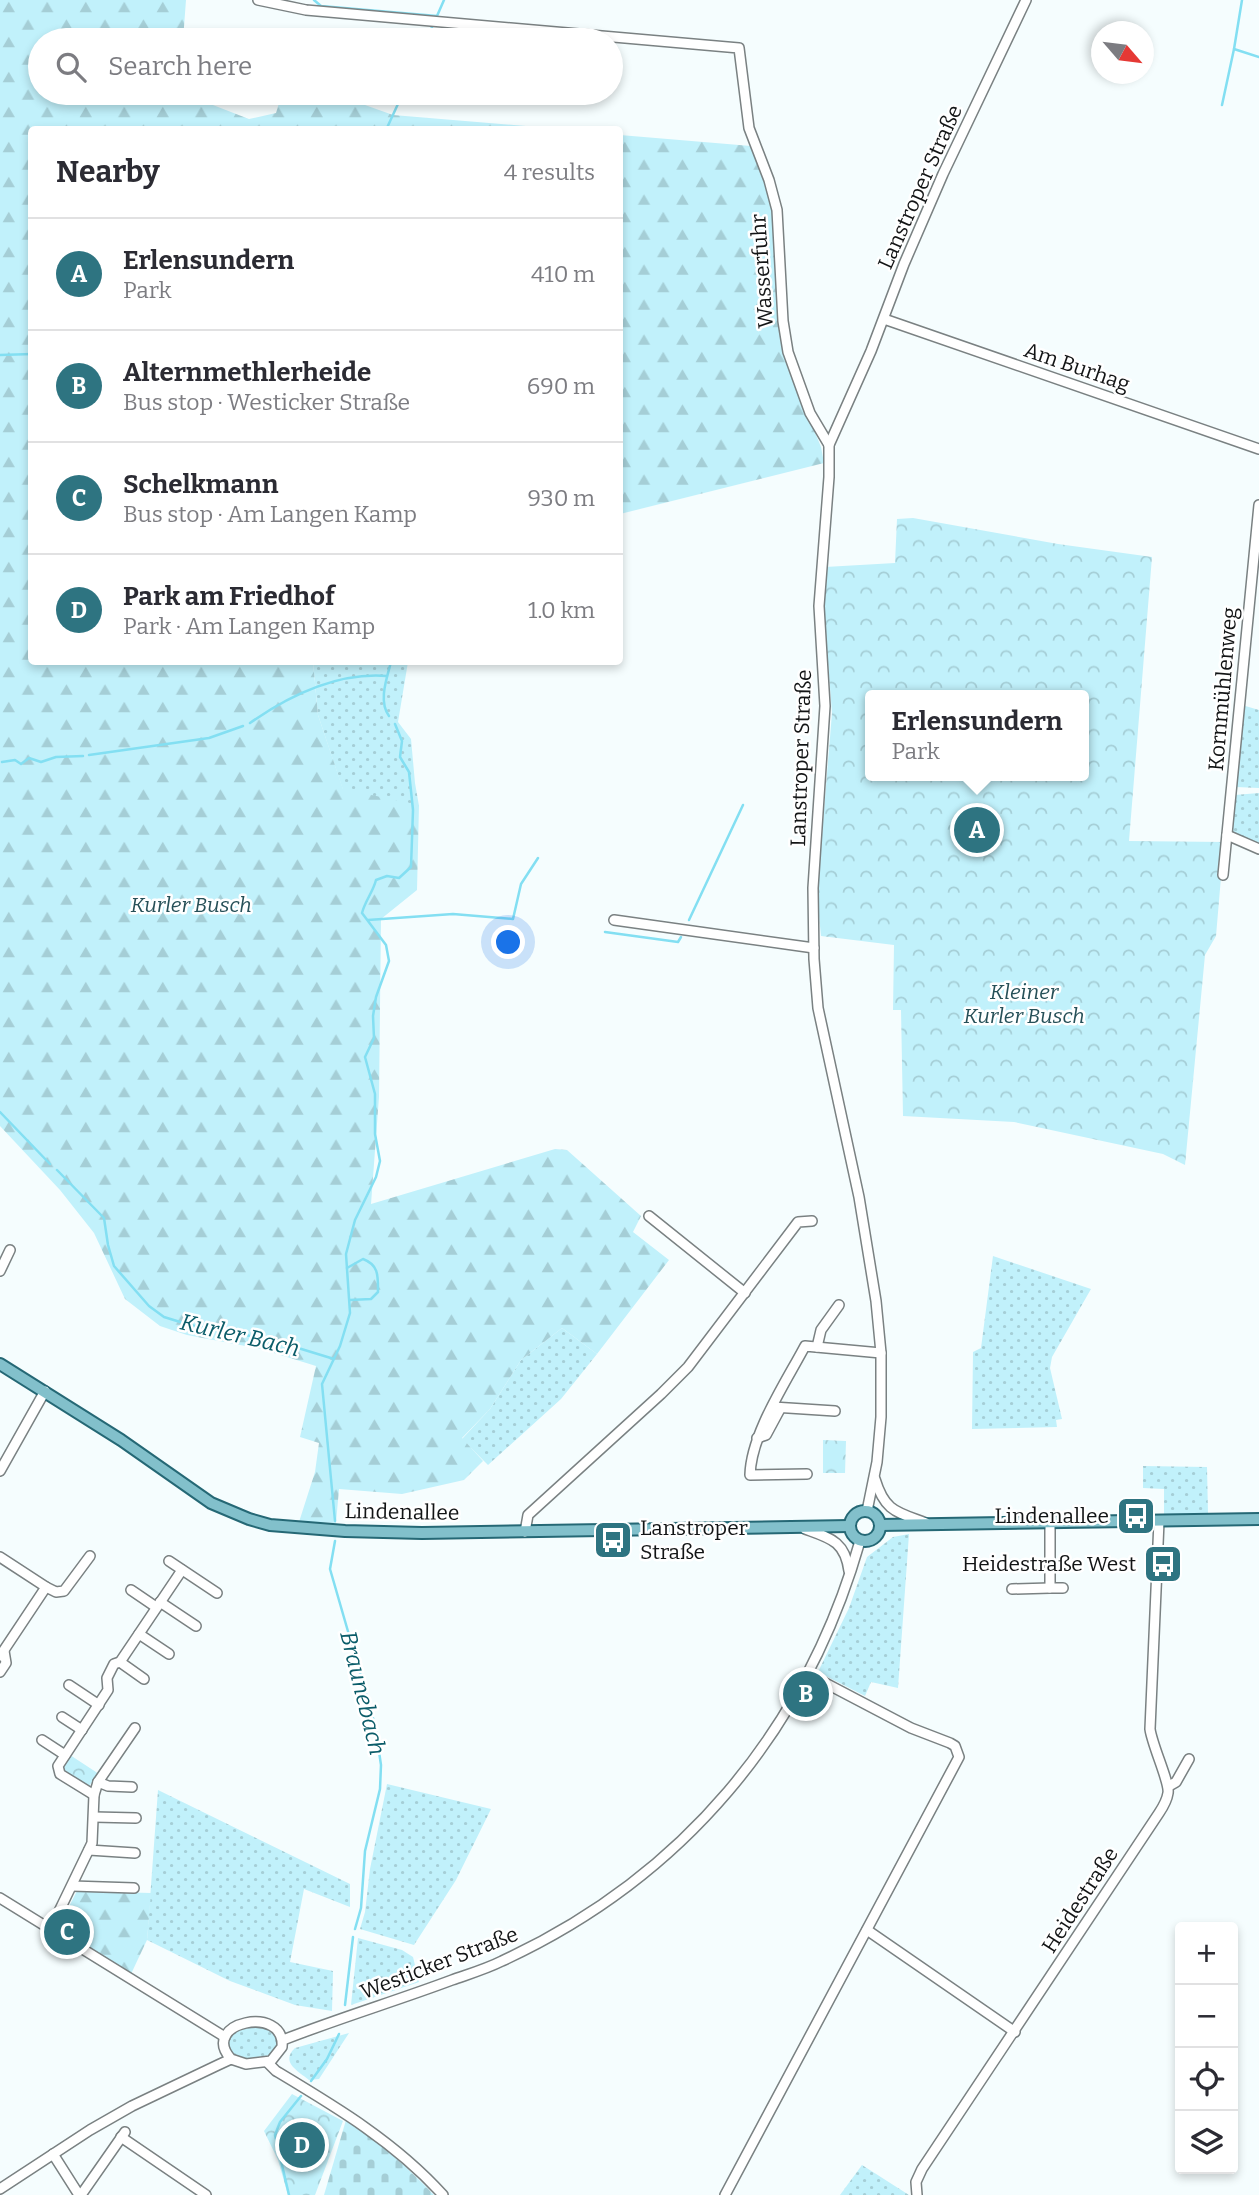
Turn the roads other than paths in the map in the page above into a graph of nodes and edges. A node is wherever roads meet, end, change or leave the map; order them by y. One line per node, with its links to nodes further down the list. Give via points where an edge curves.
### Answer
1 (258, 0): 3 (street, Wasserfuhr, via 306,10)
2 (1026, 0): 5 (street, Lanstroper Straße, via 943,174)
3 (511, 28)
4 (623, 38): 6 (street, Wasserfuhr, via 739,48 749,128 776,210 788,352 810,413)
5 (884, 319): 6 (street, Lanstroper Straße); 7 (street, Am Burhag)
6 (829, 445): 13 (street, Lanstroper Straße, via 819,606 825,706 813,888)
7 (1259, 449)
8 (1259, 505): 9 (street, Kornmühlenweg)
9 (1227, 835): 10 (street); 11 (street, Kornmühlenweg)
10 (1259, 849)
11 (1223, 875)
12 (614, 920): 13 (street)
13 (814, 948): 21 (street, Lanstroper Straße, via 818,1008 859,1197)
14 (649, 1216): 18 (street)
15 (812, 1221): 18 (street, via 798,1222)
16 (10, 1250): 17 (street)
17 (0, 1271)
18 (745, 1293): 37 (street, via 661,1395 528,1515)
19 (839, 1305): 20 (street, via 821,1330)
20 (817, 1347): 21 (street); 24 (street, via 805,1346)
21 (881, 1353): 28 (street, Lanstroper Straße, via 881,1418)
22 (0, 1364): 23 (main road, Lindenallee)
23 (45, 1391): 26 (street); 37 (main road, Lindenallee, via 211,1503 249,1520 345,1531)
24 (777, 1408): 25 (street); 27 (street, via 757,1438 750,1475)
25 (835, 1410)
26 (2, 1465)
27 (807, 1474)
28 (874, 1477): 29 (street, Lanstroper Straße); 32 (street, via 890,1508)
29 (867, 1511): 34 (main road); 35 (main road, via 853,1516)
30 (1259, 1519): 31 (main road)
31 (1159, 1521): 33 (main road); 68 (street, via 1150,1728)
32 (926, 1523): 33 (main road); 34 (main road)
33 (1050, 1523): 46 (street)
34 (880, 1525): 38 (main road, via 874,1538)
35 (849, 1526): 36 (main road, Lindenallee); 38 (main road)
36 (799, 1527): 37 (main road, Lindenallee); 43 (street, via 839,1545 848,1559)
37 (525, 1532)
38 (860, 1541): 43 (street, Westicker Straße)
39 (90, 1556): 44 (street, via 64,1591)
40 (0, 1557): 44 (street)
41 (169, 1562): 42 (street)
42 (182, 1570): 49 (street); 50 (street)
43 (849, 1576): 57 (street, Westicker Straße)
44 (46, 1587): 53 (street)
45 (1063, 1587): 46 (street)
46 (1049, 1588): 47 (street)
47 (1013, 1589)
48 (131, 1590): 50 (street)
49 (217, 1593)
50 (158, 1604): 51 (street); 52 (street)
51 (195, 1626)
52 (139, 1634): 54 (street); 55 (street)
53 (2, 1653): 56 (street, via 6,1663)
54 (169, 1654)
55 (120, 1662): 58 (street); 60 (street, via 109,1672 108,1690)
56 (0, 1672)
57 (808, 1674): 79 (street, via 959,1751); 82 (street, Westicker Straße, via 735,1785 693,1831 609,1901 500,1962)
58 (144, 1679)
59 (69, 1685): 60 (street)
60 (99, 1705): 63 (street)
61 (62, 1717): 63 (street)
62 (135, 1728): 67 (street)
63 (82, 1730): 65 (street)
64 (42, 1740): 65 (street)
65 (65, 1755): 70 (street, via 58,1772)
66 (1189, 1759): 68 (street, Heidestraße)
67 (98, 1782): 69 (street); 70 (street)
68 (1169, 1786): 80 (street, Heidestraße, via 1159,1813)
69 (132, 1787)
70 (94, 1795): 71 (street)
71 (93, 1817): 72 (street); 73 (street)
72 (136, 1818)
73 (89, 1850): 74 (street); 75 (street)
74 (135, 1853)
75 (72, 1886): 76 (street); 78 (street)
76 (134, 1888)
77 (0, 1898): 78 (street)
78 (50, 1930): 81 (street)
79 (867, 1930): 80 (street); 90 (street)
80 (1015, 2032): 91 (street, Heidestraße, via 918,2175)
81 (225, 2038): 82 (street, via 239,2024 263,2023 277,2029); 83 (street)
82 (283, 2040): 84 (street, via 279,2053)
83 (232, 2059): 84 (street, via 246,2064); 85 (street, via 132,2106)
84 (267, 2062): 89 (street, via 373,2131)
85 (53, 2154): 86 (street); 87 (street)
86 (0, 2189)
87 (80, 2195): 88 (street, via 123,2134)
88 (206, 2195)
89 (443, 2195)
90 (725, 2195)
91 (917, 2195)

